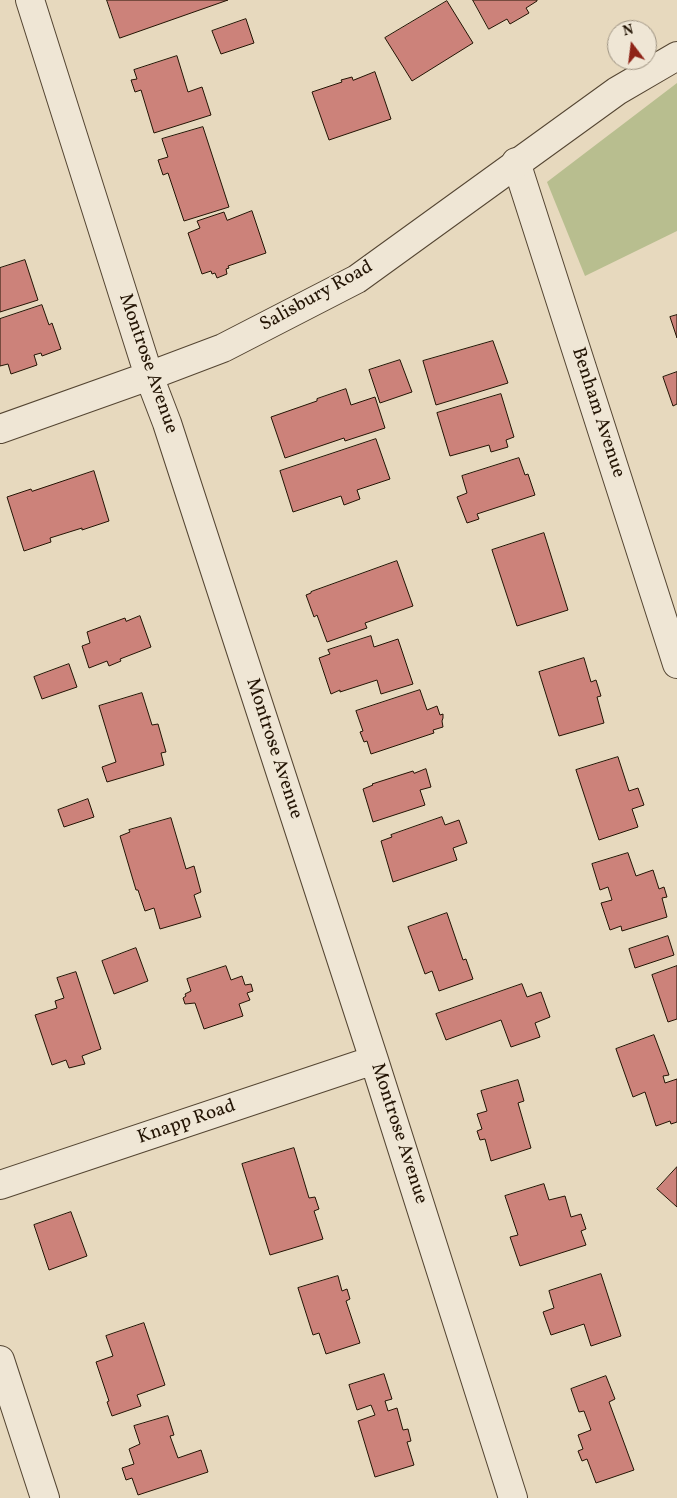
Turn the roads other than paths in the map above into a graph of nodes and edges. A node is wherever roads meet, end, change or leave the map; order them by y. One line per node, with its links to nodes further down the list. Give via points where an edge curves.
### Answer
1 (30, 0): 4 (street, Montrose Avenue)
2 (677, 56): 3 (street, Salisbury Road, via 617,90)
3 (516, 162): 4 (street, Salisbury Road, via 357,279 223,348); 6 (street, Benham Avenue)
4 (149, 376): 5 (street, Salisbury Road); 7 (street, Montrose Avenue)
5 (0, 429)
6 (677, 664)
7 (374, 1060): 8 (street, Knapp Road); 11 (street, Montrose Avenue)
8 (0, 1185)
9 (0, 1360): 10 (street)
10 (45, 1498)
11 (513, 1498)

